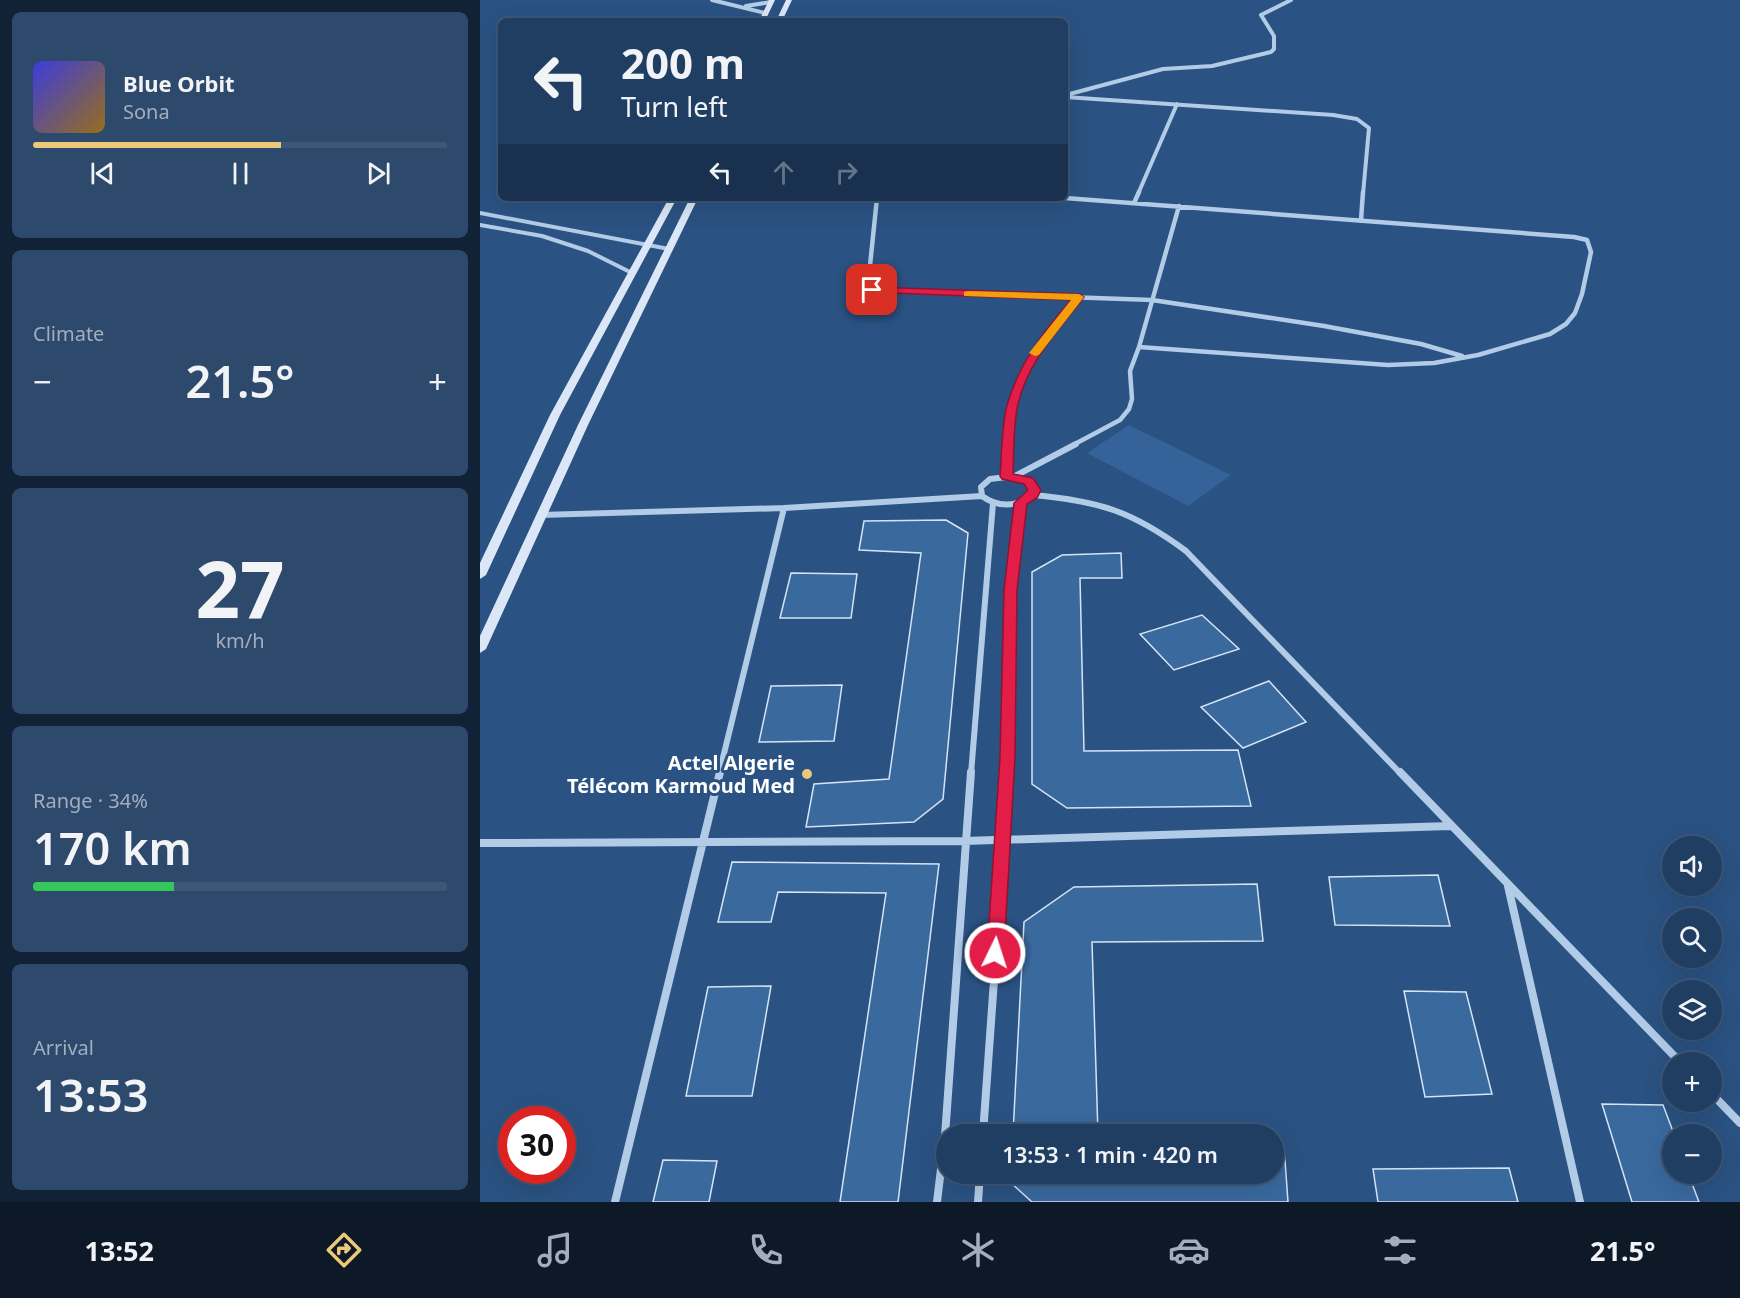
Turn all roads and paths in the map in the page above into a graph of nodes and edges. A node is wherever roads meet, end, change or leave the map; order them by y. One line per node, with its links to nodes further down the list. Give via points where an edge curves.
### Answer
1 (712, 0): 5 (street)
2 (789, 0): 8 (main road)
3 (1291, 0): 9 (street, via 1261,15 1274,36 1274,49 1270,52 1212,66 1163,69)
4 (772, 1): 5 (street); 6 (main road)
5 (746, 7): 6 (street)
6 (765, 13): 7 (main road)
7 (763, 18)
8 (780, 18)
9 (1068, 95)
10 (1068, 96): 11 (street)
11 (1177, 104): 16 (street); 19 (street, via 1333,115 1365,124 1369,128)
12 (1068, 198): 16 (street)
13 (671, 201): 21 (main road)
14 (693, 201): 22 (main road)
15 (877, 201): 24 (street, via 869,275 872,290)
16 (1134, 203): 17 (street)
17 (1179, 206): 19 (street); 25 (street)
18 (480, 213): 21 (lane)
19 (1362, 220): 27 (street, via 1574,237 1589,243 1591,252 1581,294 1575,313 1566,324 1550,334)
20 (480, 225): 23 (lane, via 542,236 588,251)
21 (646, 245): 22 (lane); 23 (main road)
22 (669, 249): 35 (main road)
23 (632, 273): 36 (main road, via 555,415)
24 (1079, 297): 25 (street); 28 (street, via 1039,346 1018,385)
25 (1152, 300): 26 (street); 27 (street, via 1324,326 1421,344)
26 (1139, 347): 27 (street, via 1388,365); 29 (street, via 1130,371 1132,399 1128,413)
27 (1465, 357)
28 (1006, 476): 29 (street); 31 (street, via 985,483)
29 (1015, 476): 30 (street, via 1033,485)
30 (1033, 495): 33 (street); 38 (street, via 1105,504 1153,526 1186,551)
31 (982, 496): 32 (street); 34 (street)
32 (993, 503): 33 (street); 40 (street)
33 (1020, 503): 39 (street, via 1011,590)
34 (784, 508): 35 (street); 41 (street)
35 (540, 515): 37 (main road)
36 (480, 575)
37 (480, 649)
38 (1450, 826): 39 (street); 43 (street)
39 (1004, 840): 40 (street); 47 (street)
40 (965, 841): 41 (street); 50 (street)
41 (704, 842): 42 (street); 49 (street)
42 (480, 843)
43 (1508, 886): 44 (street); 52 (street)
44 (1670, 1052)
45 (1722, 1104): 46 (street)
46 (1740, 1123)
47 (984, 1124)
48 (979, 1184): 51 (street)
49 (615, 1202)
50 (937, 1202)
51 (978, 1202)
52 (1580, 1202)

